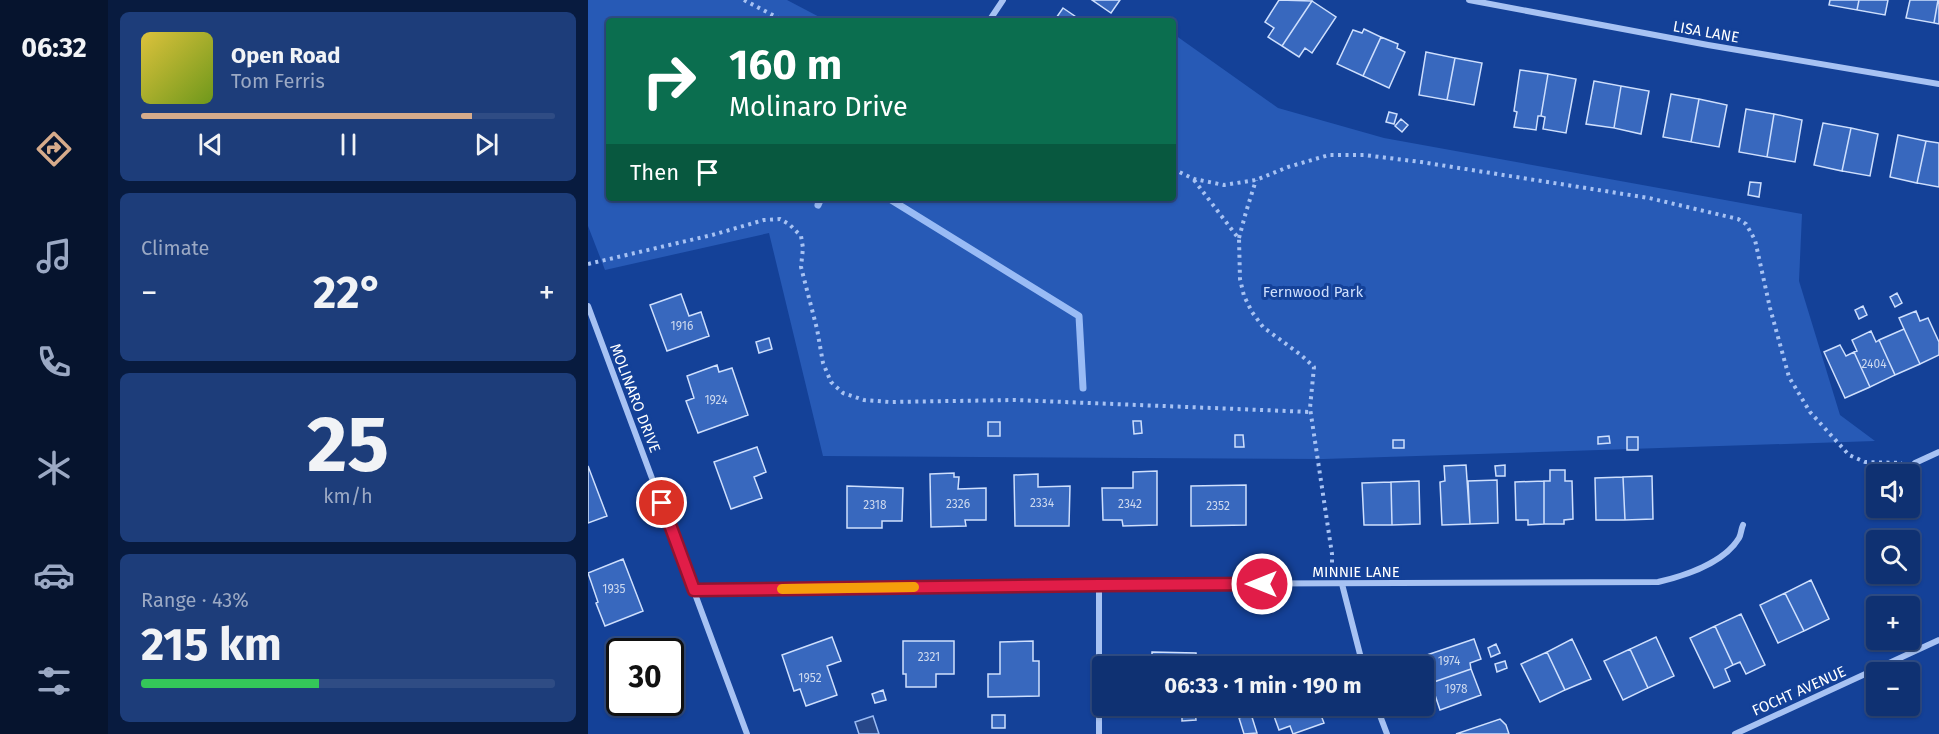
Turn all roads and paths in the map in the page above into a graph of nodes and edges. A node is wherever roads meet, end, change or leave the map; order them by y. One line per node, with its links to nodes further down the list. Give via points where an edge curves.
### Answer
1 (744, 0): 4 (path)
2 (1003, 0): 5 (street)
3 (1470, 0): 6 (street, LISA LANE)
4 (778, 18)
5 (991, 18)
6 (1939, 84)
7 (1176, 170): 8 (path)
8 (1194, 179): 9 (path, via 1224,185); 10 (path)
9 (1257, 180): 10 (path); 15 (path, via 1329,154 1364,155 1649,198 1738,219 1746,224 1755,240 1789,377 1810,412 1848,455 1865,462)
10 (1239, 239): 13 (path, via 1240,279 1252,312 1263,327 1314,367)
11 (588, 264): 13 (path, via 780,219 801,236 801,267 823,363 831,382 843,393 890,402 1015,400)
12 (588, 306): 20 (street, MOLINARO DRIVE)
13 (1311, 412): 17 (path, via 1332,554)
14 (1939, 452): 15 (street)
15 (1915, 463)
16 (1743, 525): 18 (street, MINNIE LANE, via 1739,538 1708,565 1658,582)
17 (1332, 584): 18 (street, MINNIE LANE); 19 (street, MINNIE LANE)
18 (1342, 584): 22 (street)
19 (1099, 585): 20 (street, MINNIE LANE); 25 (street)
20 (694, 590): 24 (street, MOLINARO DRIVE)
21 (1939, 640): 27 (street, FOCHT AVENUE)
22 (1360, 656)
23 (1380, 716): 26 (street)
24 (747, 734)
25 (1099, 734)
26 (1387, 734)
27 (1734, 734)

